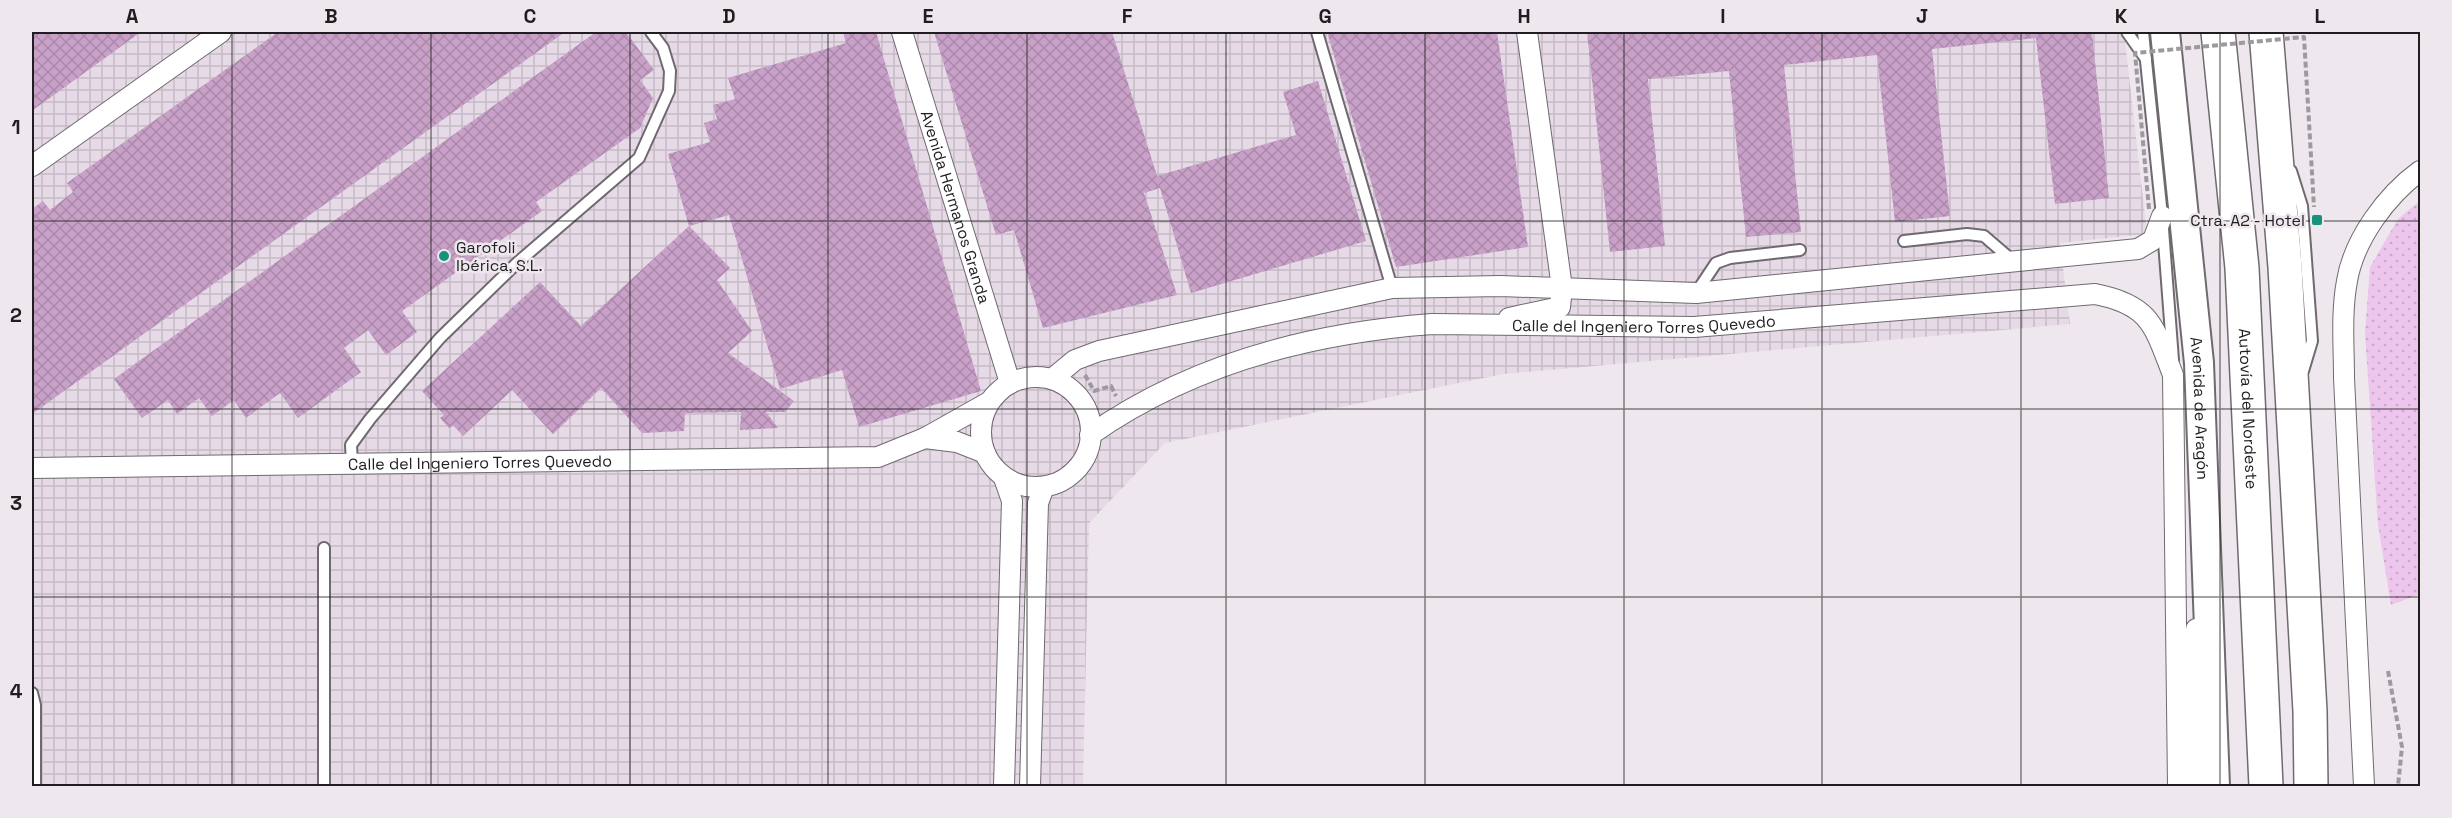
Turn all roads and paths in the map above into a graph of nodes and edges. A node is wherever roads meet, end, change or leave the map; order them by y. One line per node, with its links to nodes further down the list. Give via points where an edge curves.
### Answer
1 (221, 32): 12 (street)
2 (651, 32): 33 (lane, via 663,48 670,71 669,92 639,159 517,263 440,338 351,445)
3 (902, 32): 27 (street, Avenida Hermanos Granda)
4 (1317, 32): 19 (lane)
5 (1527, 32): 20 (street)
6 (2127, 32): 11 (lane)
7 (2143, 32): 11 (lane)
8 (2165, 32): 23 (street, Avenida de Aragón)
9 (2218, 32): 47 (highway, Autovía del Nordeste, via 2242,268)
10 (2266, 32): 48 (highway, via 2293,403)
11 (2146, 59): 15 (lane)
12 (32, 166)
13 (2421, 171): 49 (street, via 2380,208 2347,279 2344,378)
14 (2314, 207): 15 (path, bridge, via 2304,37 2135,53)
15 (2156, 213): 18 (street, Calle del Ingeniero Torres Quevedo, via 2153,240 2138,249); 25 (lane)
16 (1904, 241): 18 (lane, via 1967,234 1984,236)
17 (1800, 250): 21 (lane, via 1716,263)
18 (2013, 261): 21 (street, Calle del Ingeniero Torres Quevedo)
19 (1392, 288): 20 (street, Calle del Ingeniero Torres Quevedo); 26 (street, Calle del Ingeniero Torres Quevedo, via 1099,351 1074,360)
20 (1562, 288): 21 (street, Calle del Ingeniero Torres Quevedo); 22 (street, via 1560,307)
21 (1696, 293)
22 (1475, 325): 25 (street, Calle del Ingeniero Torres Quevedo, via 1694,327 2095,294 2121,299 2145,314); 30 (street, Calle del Ingeniero Torres Quevedo, via 1398,327 1319,339 1227,363 1125,411)
23 (2199, 363): 45 (street); 46 (street, Avenida de Aragón)
24 (1083, 372): 28 (path, via 1094,391 1111,386)
25 (2173, 375): 44 (street)
26 (1052, 379): 27 (street, via 1038,377); 30 (street, via 1076,395 1089,421)
27 (1010, 383): 29 (street)
28 (1117, 396)
29 (989, 402): 31 (street, Calle del Ingeniero Torres Quevedo); 32 (street, via 981,422)
30 (1090, 435): 36 (street, via 1081,464 1071,475)
31 (925, 438): 32 (street, Calle del Ingeniero Torres Quevedo, via 957,442); 33 (street, Calle del Ingeniero Torres Quevedo, via 878,457)
32 (985, 453): 35 (street)
33 (352, 463): 34 (street, Calle del Ingeniero Torres Quevedo)
34 (32, 468)
35 (1004, 478): 36 (street, via 1030,487); 42 (street, via 1012,501)
36 (1044, 487): 43 (street, via 1038,503)
37 (324, 548): 41 (lane)
38 (2388, 671): 50 (path, via 2402,747)
39 (32, 693): 40 (lane)
40 (35, 786)
41 (324, 786)
42 (1004, 786)
43 (1030, 786)
44 (2178, 786)
45 (2196, 786)
46 (2215, 786)
47 (2266, 786)
48 (2311, 786)
49 (2364, 786)
50 (2398, 786)

